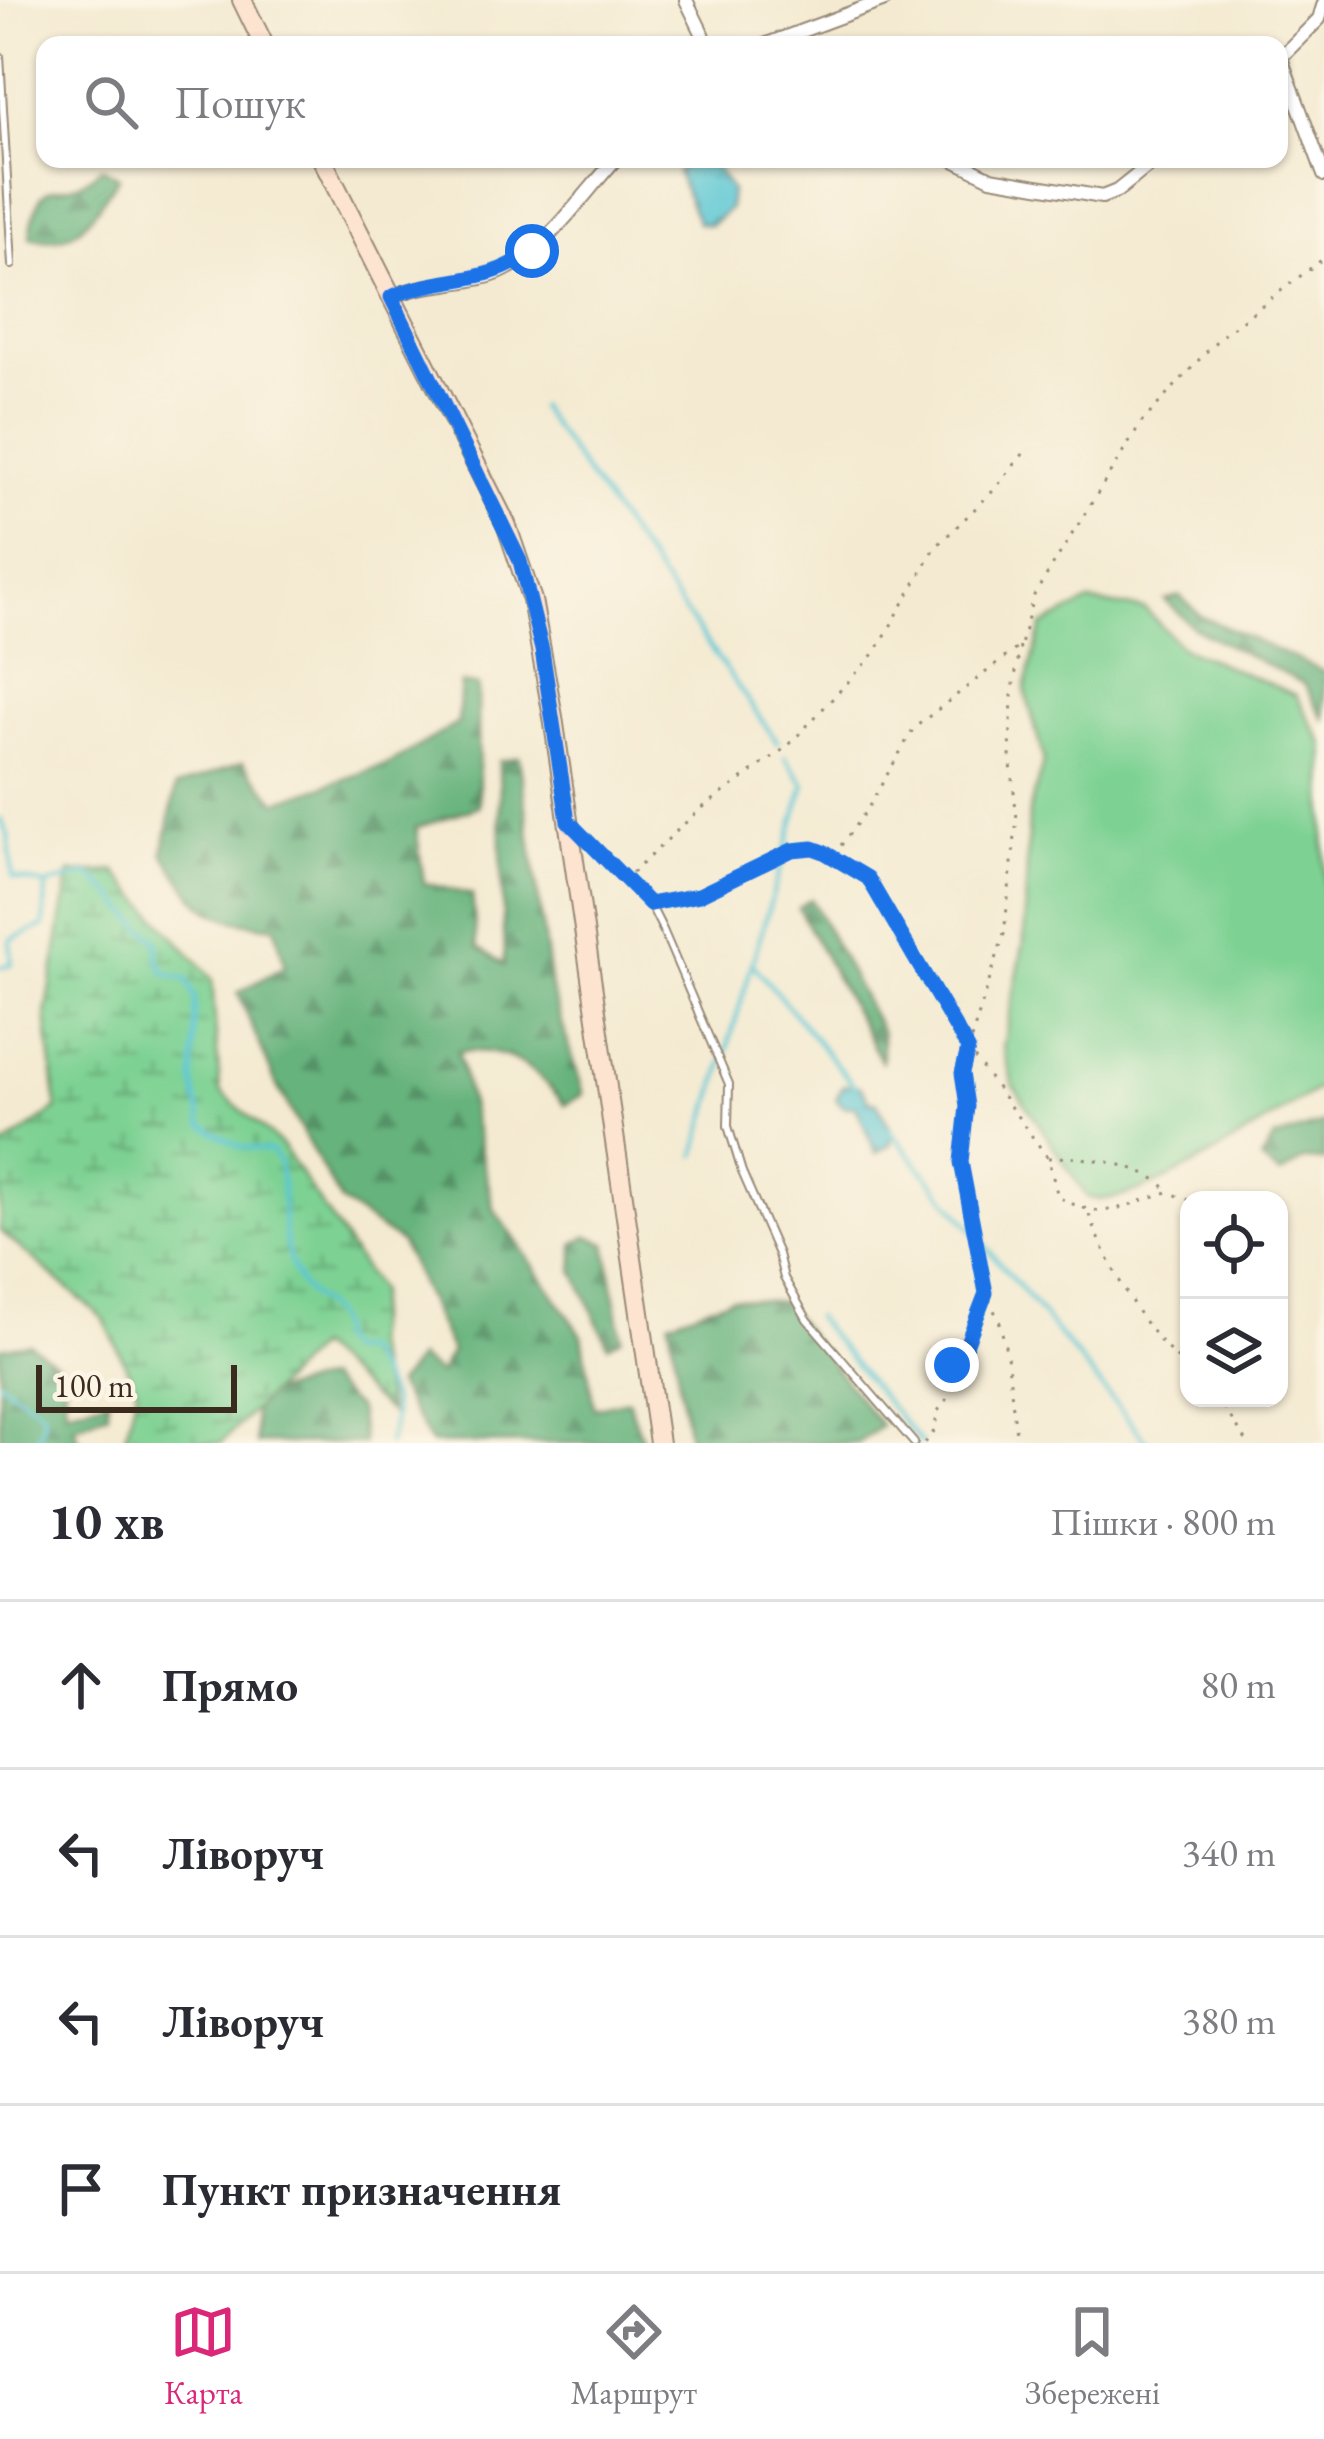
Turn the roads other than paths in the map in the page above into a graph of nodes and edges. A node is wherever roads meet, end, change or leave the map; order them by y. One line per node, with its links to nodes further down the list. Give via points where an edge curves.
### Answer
1 (242, 0): 5 (main road)
2 (686, 0): 6 (street)
3 (885, 0): 7 (street)
4 (1324, 2): 8 (street, via 1319,19)
5 (260, 36)
6 (704, 36)
7 (792, 36)
8 (1288, 50)
9 (0, 56): 16 (lane)
10 (1288, 79): 15 (street)
11 (326, 168): 17 (main road)
12 (608, 168): 17 (street, via 509,268)
13 (970, 168): 14 (street, via 1102,197)
14 (1145, 168)
15 (1324, 175)
16 (12, 265)
17 (391, 297): 18 (main road, via 520,561)
18 (568, 821): 19 (main road); 20 (lane, via 650,904 729,1084 728,1126 784,1278 807,1319)
19 (659, 1443)
20 (914, 1443)

